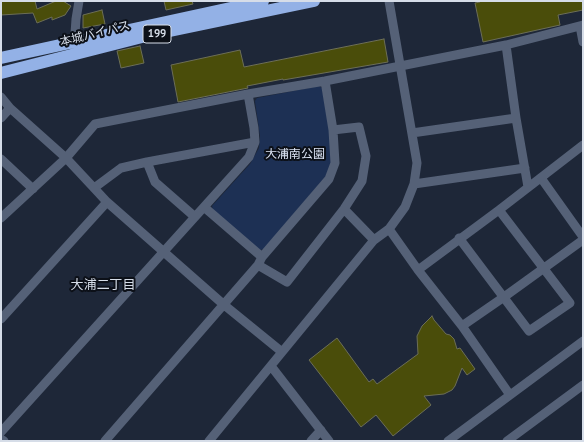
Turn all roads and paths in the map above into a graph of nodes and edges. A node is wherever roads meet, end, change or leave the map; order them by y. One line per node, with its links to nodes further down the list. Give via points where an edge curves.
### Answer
1 (79, 1): 8 (street)
2 (263, 1): 8 (highway, 本城バイパス / 199)
3 (314, 1): 8 (highway, 本城バイパス / 199, via 146,36)
4 (389, 1): 10 (street)
5 (582, 25): 6 (street); 7 (street)
6 (583, 42)
7 (506, 44): 10 (street); 17 (street)
8 (74, 48): 9 (highway, 本城バイパス / 199); 11 (highway, 本城バイパス / 199)
9 (1, 58)
10 (400, 66): 12 (street); 19 (street)
11 (1, 72)
12 (325, 81): 13 (street); 18 (street)
13 (248, 94): 20 (street); 22 (street, via 95,124)
14 (1, 97): 15 (street)
15 (10, 108): 16 (street); 22 (street)
16 (1, 118)
17 (516, 118): 19 (street); 25 (street)
18 (333, 130): 33 (street, via 360,127 366,156 362,181); 42 (street, via 336,163 329,179)
19 (412, 133): 27 (street, via 417,163)
20 (254, 142): 24 (street); 32 (street, via 250,157)
21 (583, 145): 26 (street)
22 (66, 158): 29 (street); 30 (street)
23 (1, 159): 30 (street)
24 (146, 162): 29 (street, via 121,168); 35 (street, via 155,182)
25 (525, 168): 27 (street); 28 (street)
26 (541, 178): 28 (street); 39 (street)
27 (414, 184): 37 (street, via 405,207)
28 (528, 187): 34 (street)
29 (94, 188): 31 (street)
30 (33, 189): 36 (street)
31 (108, 202): 41 (street); 48 (street)
32 (204, 207): 35 (street); 42 (street)
33 (344, 209): 40 (street); 43 (street, via 287,282)
34 (498, 210): 38 (street); 44 (street)
35 (195, 217): 41 (street)
36 (1, 218)
37 (389, 229): 40 (street); 45 (street)
38 (459, 238): 45 (street); 46 (street)
39 (583, 238): 44 (street)
40 (374, 240): 51 (street)
41 (164, 251): 47 (street); 56 (street)
42 (262, 256): 43 (street)
43 (258, 265): 47 (street)
44 (544, 269): 46 (street); 46 (street, via 570,303 529,331)
45 (418, 270): 49 (street)
46 (504, 297): 49 (street)
47 (223, 304): 51 (street); 60 (street)
48 (1, 318)
49 (462, 326): 54 (street)
50 (583, 341): 54 (street)
51 (282, 352): 52 (street)
52 (271, 366): 55 (street); 61 (street)
53 (583, 385): 65 (street)
54 (510, 395): 57 (street)
55 (321, 430): 62 (street); 63 (street)
56 (1, 432)
57 (462, 437): 64 (street)
58 (1, 439): 59 (street)
59 (4, 441)
60 (105, 441)
61 (209, 441)
62 (311, 441)
63 (329, 441)
64 (448, 441)
65 (507, 441)

